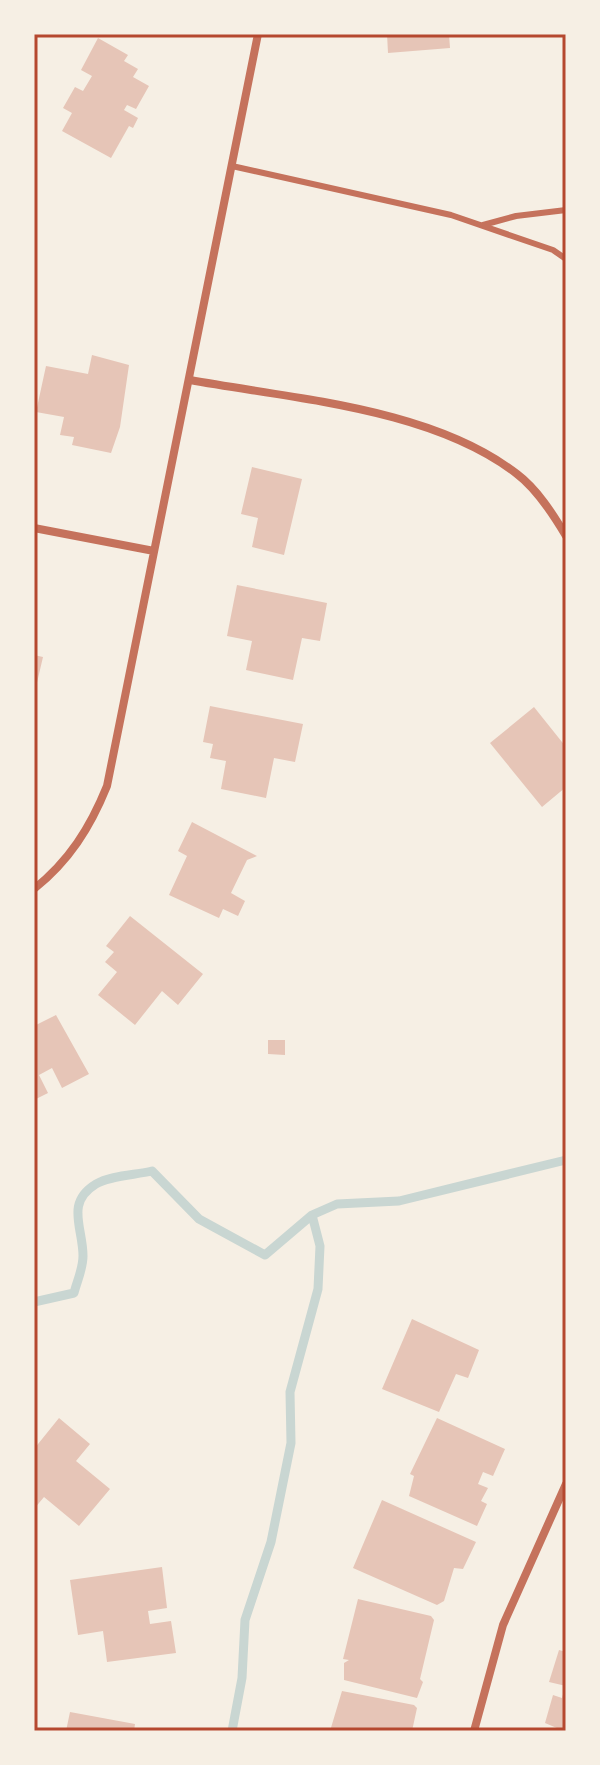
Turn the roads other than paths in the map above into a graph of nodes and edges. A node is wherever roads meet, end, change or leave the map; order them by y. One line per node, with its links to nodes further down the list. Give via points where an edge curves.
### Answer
1 (258, 34): 2 (street)
2 (232, 166): 4 (lane); 6 (street)
3 (566, 210): 4 (lane)
4 (481, 225): 5 (lane)
5 (566, 259)
6 (190, 380): 8 (street, via 446,432 520,476); 9 (street)
7 (34, 528): 9 (street)
8 (566, 536)
9 (154, 551): 10 (street, via 107,786 77,846)
10 (34, 889)
11 (566, 1484): 12 (street, via 503,1625)
12 (474, 1731)

